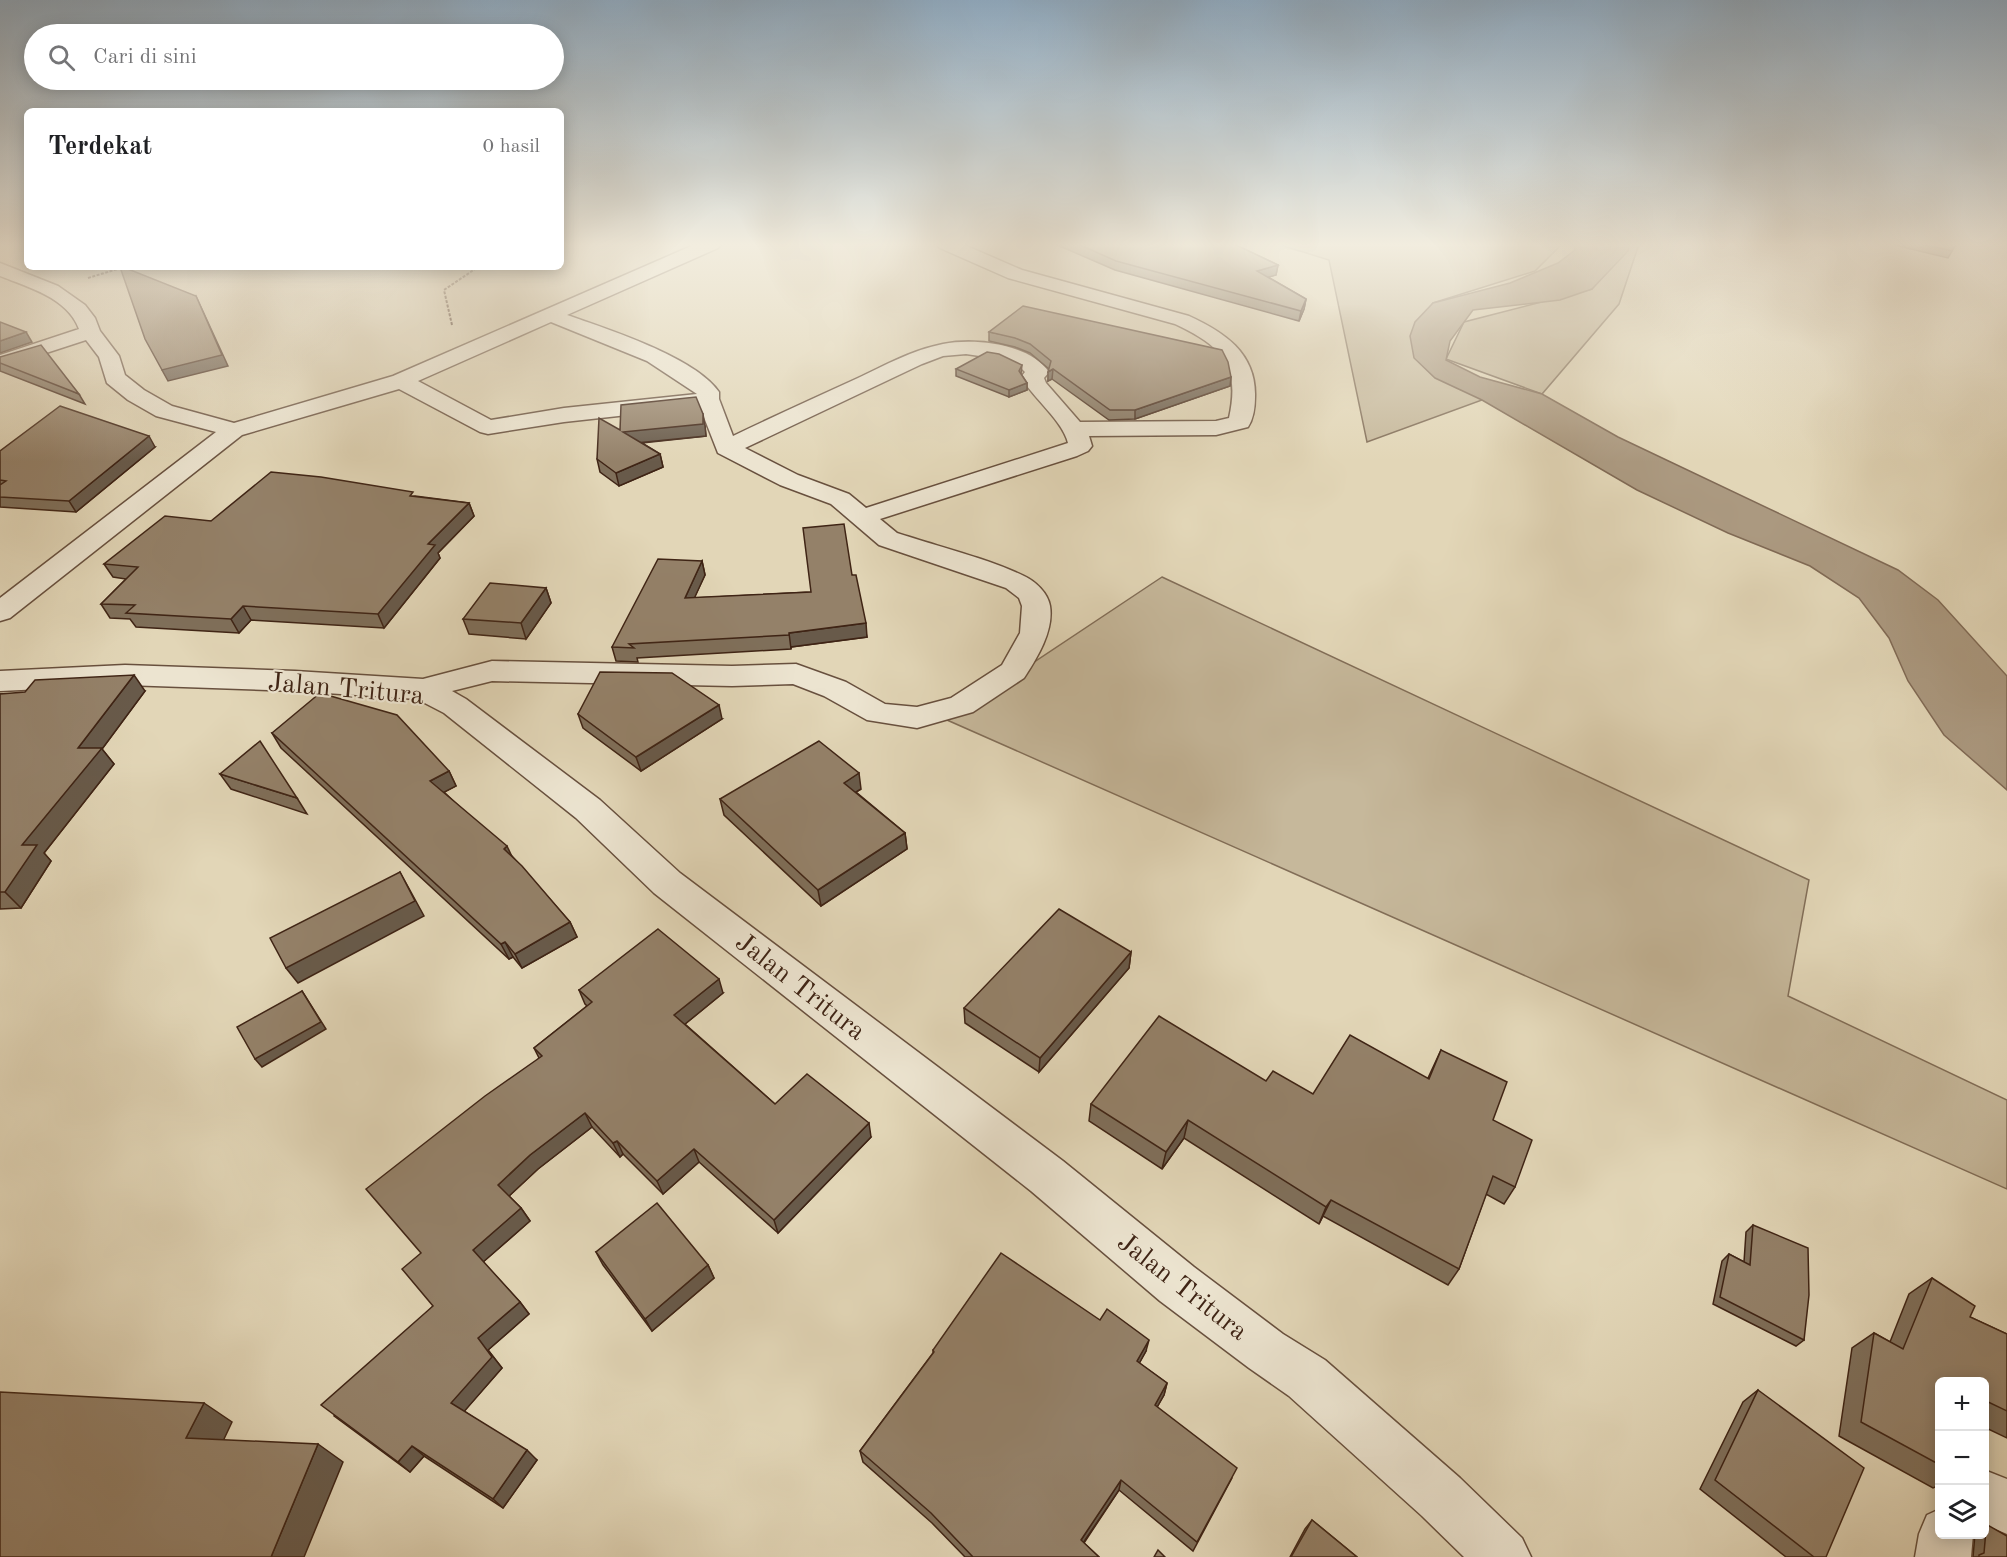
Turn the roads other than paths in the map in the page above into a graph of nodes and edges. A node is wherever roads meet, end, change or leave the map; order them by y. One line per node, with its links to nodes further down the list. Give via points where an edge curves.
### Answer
1 (84, 317): 5 (street)
2 (546, 317): 7 (street)
3 (554, 317): 8 (street, via 680,371 698,382 708,392)
4 (1170, 317): 9 (street, via 1208,330 1241,363 1245,382 1239,422 1216,428)
5 (90, 332): 6 (street); 10 (street, via 109,357 115,378 136,395 164,411)
6 (0, 362)
7 (400, 381): 8 (street, via 488,427); 10 (street)
8 (708, 399): 11 (street)
9 (1073, 429): 11 (street, via 1038,390 1032,377 1038,372 1033,366 999,352 973,348 942,350); 12 (street, via 1080,446 1069,452)
10 (234, 430): 13 (street)
11 (726, 448): 12 (street, via 789,480 840,499)
12 (862, 517): 15 (street, via 888,539 1016,582 1031,594 1036,606 1034,633 1013,671 962,705 917,718 878,713 835,689 796,674 492,671)
13 (0, 612)
14 (0, 681): 15 (street, Jalan Tritura, via 125,675)
15 (423, 689): 19 (street, Jalan Tritura, via 486,729 588,809 667,883 1047,1176 1177,1284 1307,1378)
16 (1989, 1499): 17 (street)
17 (2007, 1507)
18 (1945, 1539): 20 (street)
19 (1503, 1557)
20 (1943, 1557)

